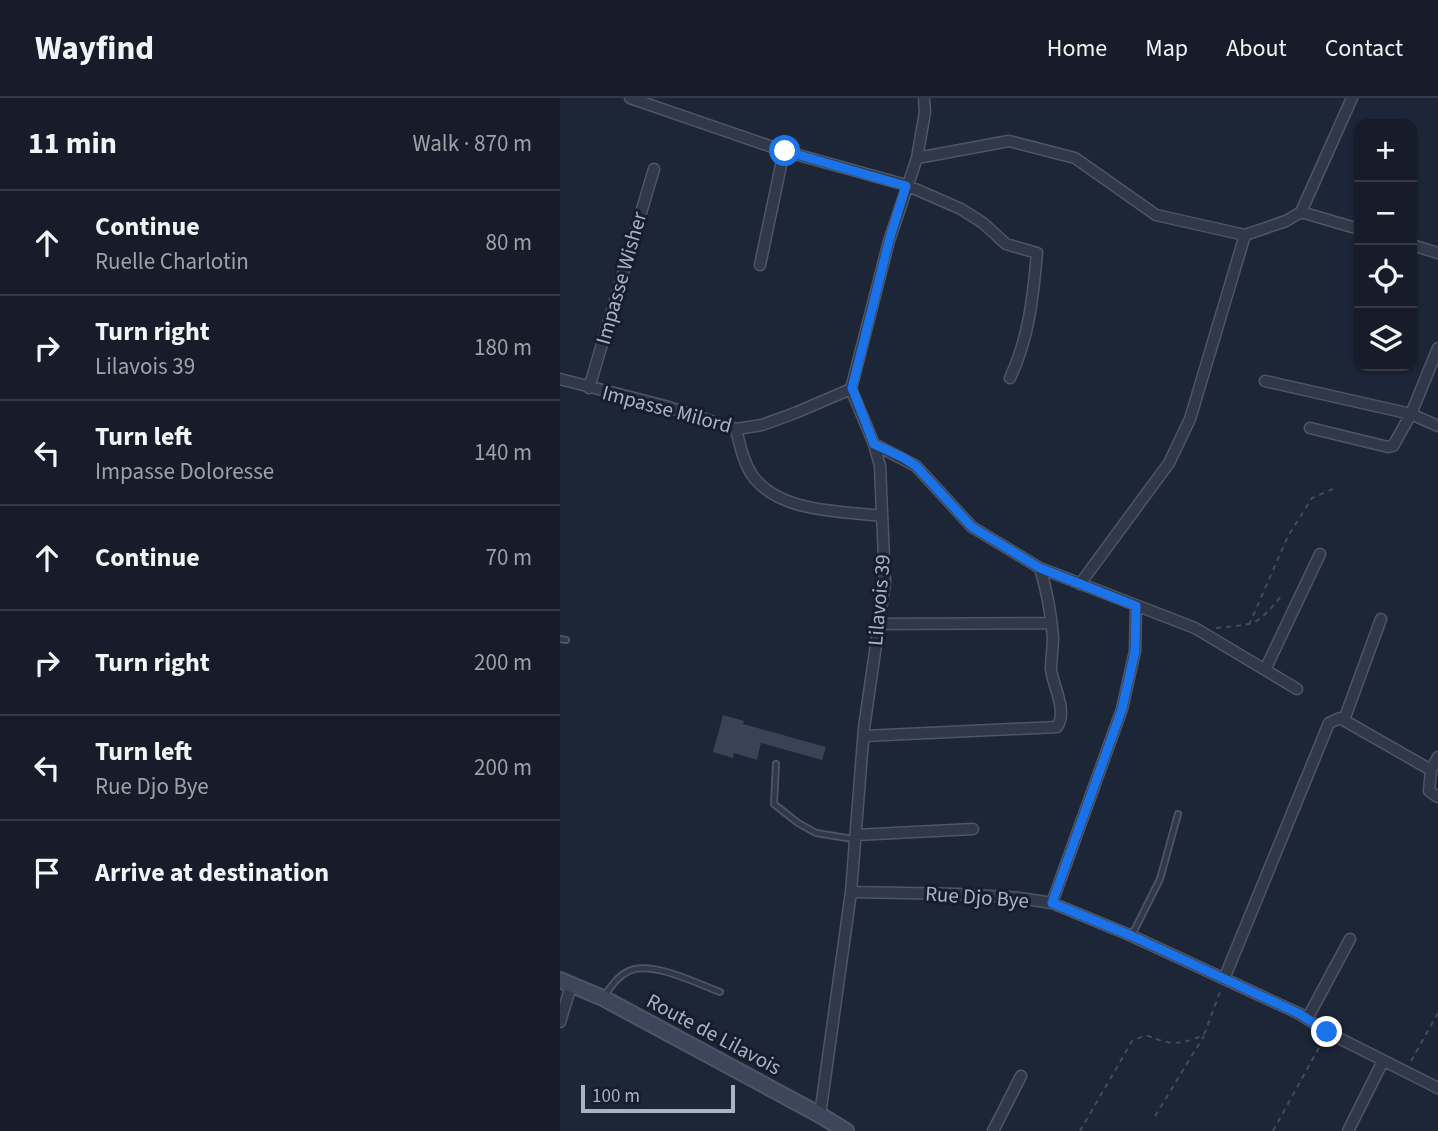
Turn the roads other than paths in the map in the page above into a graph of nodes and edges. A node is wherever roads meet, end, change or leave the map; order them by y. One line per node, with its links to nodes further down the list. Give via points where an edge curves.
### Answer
1 (630, 98): 4 (street)
2 (924, 98): 5 (street)
3 (1352, 98): 8 (street)
4 (785, 151): 7 (street); 13 (street)
5 (916, 158): 7 (street); 10 (street, via 1009,141 1075,158 1156,215)
6 (654, 169): 18 (street, Impasse Wisher)
7 (906, 186): 15 (street, via 961,209 1006,244 1037,253 1027,328); 19 (street)
8 (1301, 212): 9 (street); 10 (street)
9 (1354, 228)
10 (1245, 235): 28 (street, via 1190,419 1170,463)
11 (1417, 247): 12 (street)
12 (1438, 253)
13 (760, 265)
14 (1438, 348): 20 (street)
15 (1010, 378)
16 (560, 379): 18 (street, Impasse Milord)
17 (1265, 381): 20 (street)
18 (589, 388): 23 (street, Impasse Milord)
19 (852, 388): 23 (street, Impasse Milord, via 773,421); 24 (street, Lilavois 39)
20 (1411, 414): 21 (street); 22 (street, via 1396,443 1388,447)
21 (1438, 426)
22 (1310, 428)
23 (736, 429): 25 (street, via 753,475 775,494 821,509)
24 (874, 444): 25 (street, Lilavois 39, via 880,466); 27 (street, via 916,466 972,527)
25 (882, 516): 32 (street, Lilavois 39, via 885,582)
26 (1320, 554): 33 (street)
27 (1040, 568): 28 (street); 31 (street)
28 (1080, 584): 29 (street)
29 (1136, 606): 33 (street, via 1195,628); 45 (street, via 1135,651 1122,709)
30 (1381, 619): 35 (street)
31 (1051, 623): 32 (street); 36 (street, via 1053,680 1061,712 1057,727)
32 (879, 624): 36 (street, Lilavois 39)
33 (1265, 670): 34 (street)
34 (1297, 689)
35 (1344, 720): 39 (street); 48 (street, via 1337,717 1329,723)
36 (864, 736): 43 (street, Lilavois 39)
37 (1438, 757): 39 (street)
38 (776, 764): 43 (lane, via 774,804 816,834)
39 (1431, 770): 40 (street, via 1429,791)
40 (1438, 797)
41 (1178, 814): 46 (lane, via 1160,879)
42 (972, 829): 43 (street)
43 (856, 837): 44 (street, Lilavois 39)
44 (851, 892): 45 (street, Rue Djo Bye, via 958,894); 57 (street, Lilavois 39)
45 (1052, 903): 46 (street, Rue Djo Bye)
46 (1132, 936): 48 (street, Rue Djo Bye)
47 (1350, 939): 52 (street)
48 (1224, 979): 52 (street, Rue Djo Bye)
49 (566, 983): 51 (main road, Route de Lilavois); 53 (street)
50 (720, 992): 51 (lane, via 660,970 637,968 616,980)
51 (603, 998): 57 (main road, Route de Lilavois)
52 (1307, 1019): 54 (street, Rue Djo Bye)
53 (560, 1022)
54 (1383, 1061): 56 (street, Rue Djo Bye); 60 (street)
55 (1021, 1076): 59 (street)
56 (1438, 1088)
57 (820, 1115): 58 (main road, Route de Lilavois)
58 (845, 1131)
59 (993, 1131)
60 (1348, 1131)

